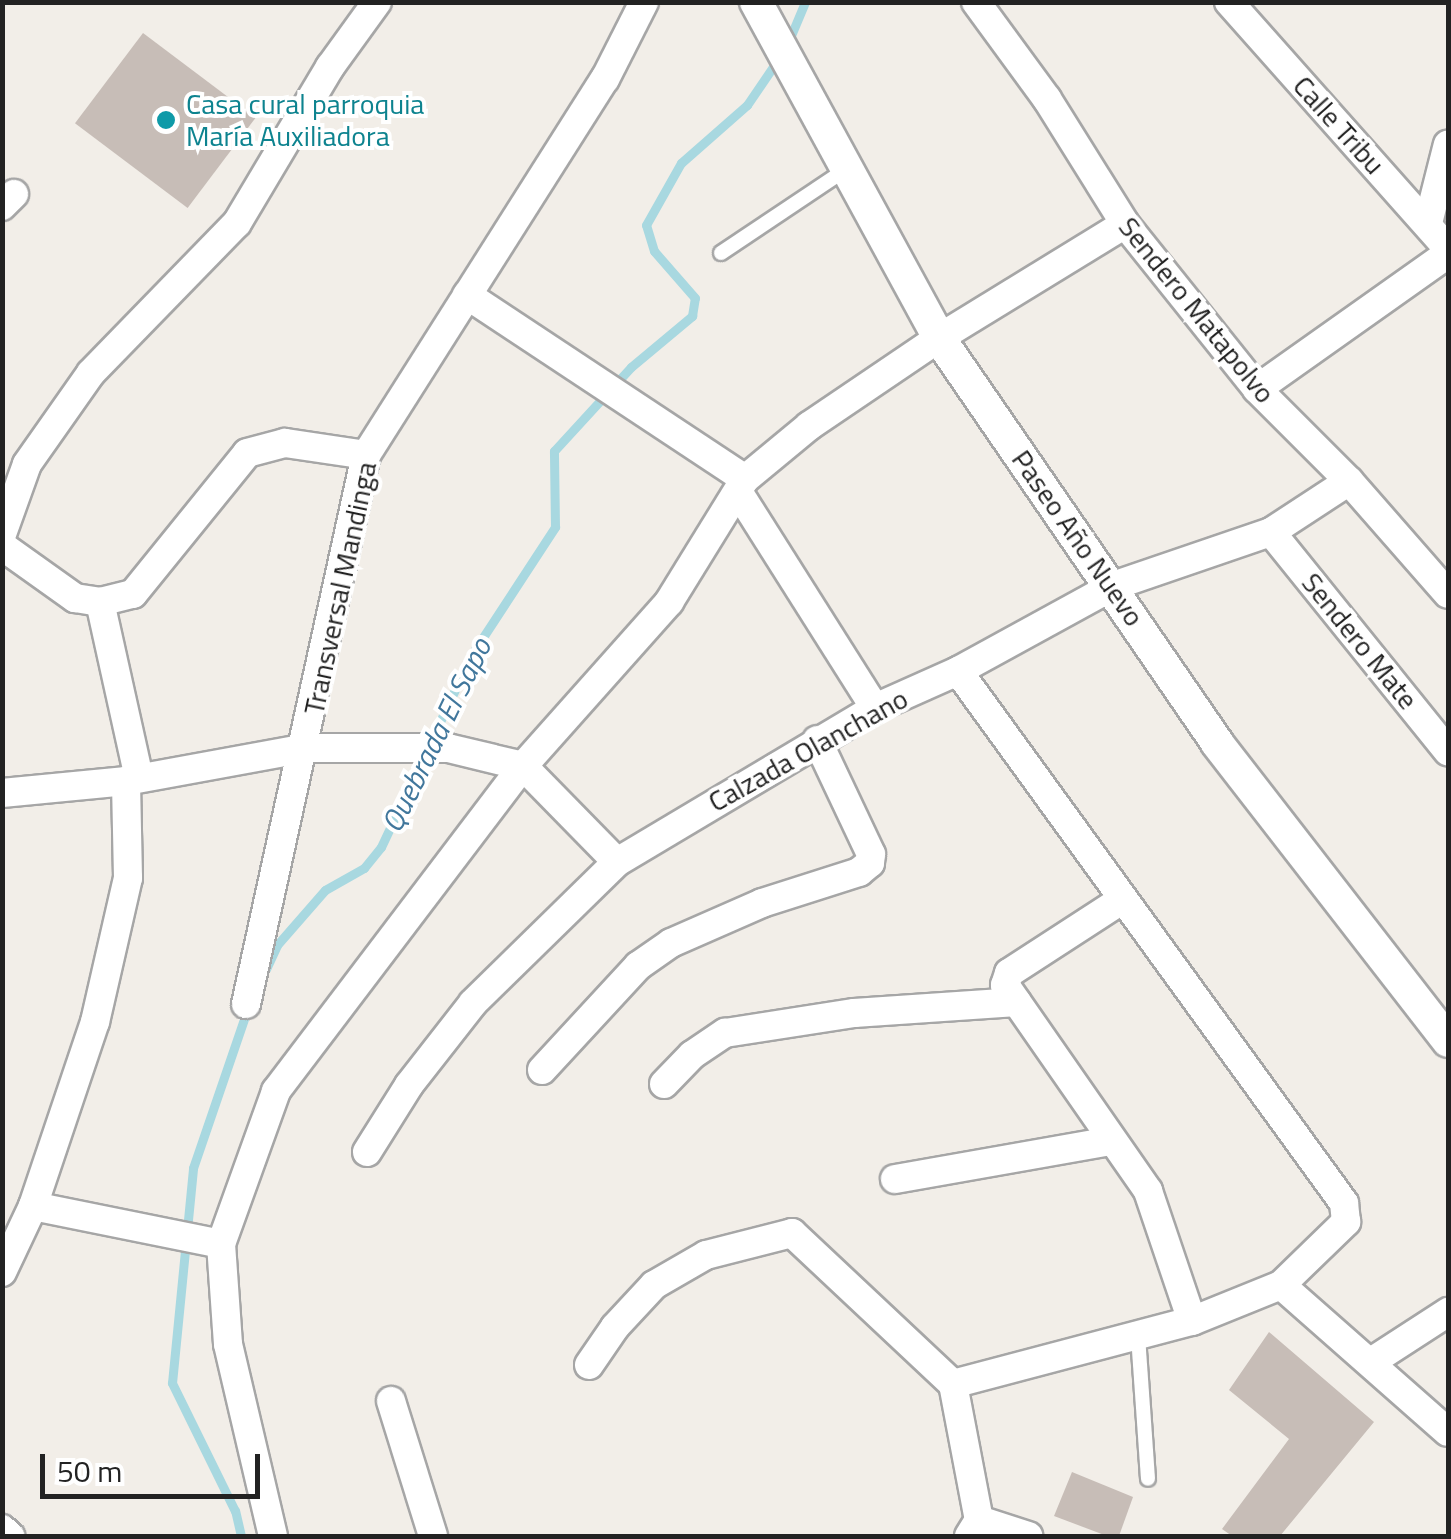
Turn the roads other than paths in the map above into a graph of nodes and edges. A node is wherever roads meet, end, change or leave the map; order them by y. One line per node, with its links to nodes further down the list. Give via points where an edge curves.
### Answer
1 (377, 2): 19 (street, via 330,66 236,223 91,374 37,449)
2 (644, 2): 12 (street, Transversal Mandinga, via 604,79)
3 (976, 2): 8 (street, Sendero Matapolvo)
4 (1229, 2): 9 (street, Calle Tribu)
5 (763, 16): 7 (street, Paseo Año Nuevo)
6 (1448, 144): 9 (street)
7 (848, 168): 11 (lane); 13 (street, Paseo Año Nuevo)
8 (1126, 224): 13 (street); 14 (street, Sendero Matapolvo)
9 (1428, 224): 10 (street, Calle Tribu)
10 (1448, 252): 14 (street)
11 (722, 253)
12 (467, 295): 15 (street, Transversal Mandinga); 17 (street)
13 (939, 338): 17 (street, via 809,426); 21 (street, Paseo Año Nuevo)
14 (1257, 388): 16 (street, Sendero Matapolvo)
15 (366, 455): 23 (street, via 285,442 247,453 133,594); 27 (street, Transversal Mandinga)
16 (1349, 482): 18 (street, Calzada Olanchano); 22 (street, Sendero Matapolvo)
17 (742, 486): 25 (street); 29 (street, via 669,602)
18 (1272, 532): 21 (street, Calzada Olanchano); 28 (street, Sendero Mate)
19 (2, 534)
20 (2, 546): 23 (street, via 75,598)
21 (1113, 586): 24 (street, Calzada Olanchano); 36 (street, Paseo Año Nuevo, via 1217,743)
22 (1448, 594)
23 (100, 602): 30 (street)
24 (958, 670): 25 (street, Calzada Olanchano); 33 (street)
25 (875, 708): 26 (street, Calzada Olanchano)
26 (817, 740): 32 (street, Calzada Olanchano); 37 (street, via 870,863 671,943 638,966)
27 (306, 748): 29 (street, via 448,748); 30 (street); 35 (street, Transversal Mandinga)
28 (1448, 751)
29 (523, 766): 32 (street); 43 (street, via 276,1091)
30 (132, 780): 31 (street); 42 (street, via 128,878 95,1022)
31 (2, 793)
32 (617, 862): 40 (street, Calzada Olanchano, via 474,1003)
33 (1123, 899): 34 (street, via 1009,974 1005,985); 45 (street, via 1344,1203 1346,1222)
34 (1018, 1002): 38 (street, via 854,1012 725,1033); 39 (street)
35 (246, 1004)
36 (1448, 1041)
37 (542, 1070)
38 (664, 1084)
39 (1110, 1141): 41 (street); 47 (street, via 1148,1192)
40 (367, 1152)
41 (895, 1178)
42 (33, 1206): 43 (street); 44 (street)
43 (214, 1242): 58 (street, via 228,1344)
44 (2, 1272)
45 (1281, 1285): 47 (street); 49 (street)
46 (1448, 1312): 49 (street)
47 (1192, 1321): 48 (street)
48 (1138, 1336): 51 (street); 54 (lane)
49 (1371, 1362): 53 (street)
50 (589, 1365): 51 (street, via 654,1285 706,1255 792,1232)
51 (953, 1384): 56 (street)
52 (391, 1401): 59 (street)
53 (1448, 1432)
54 (1148, 1478)
55 (2, 1528): 57 (street)
56 (974, 1528): 60 (street)
57 (10, 1536)
58 (273, 1536)
59 (433, 1536)
60 (1028, 1536)

